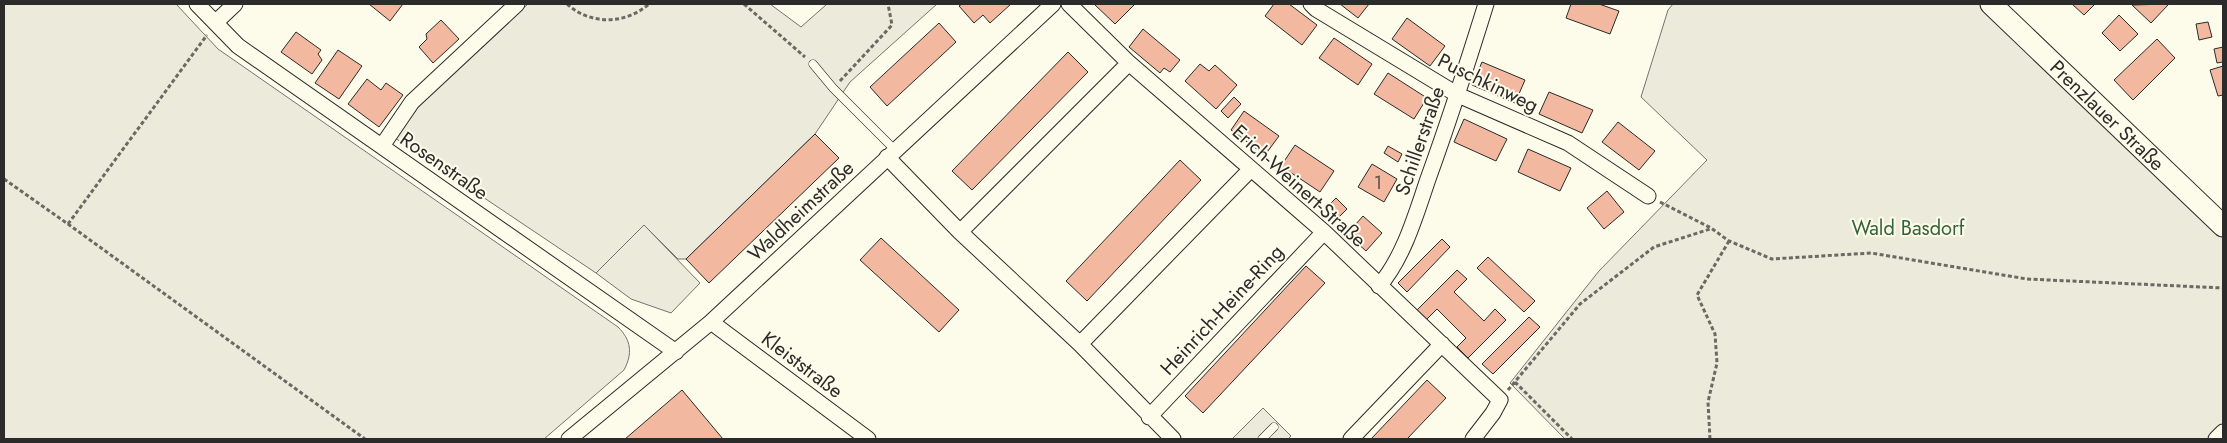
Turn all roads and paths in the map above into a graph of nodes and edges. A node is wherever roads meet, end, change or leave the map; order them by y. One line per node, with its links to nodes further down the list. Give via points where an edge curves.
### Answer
1 (197, 4): 13 (street, Rosenstraße)
2 (235, 4): 13 (street)
3 (517, 4): 18 (street, via 412,102)
4 (567, 4): 5 (path, via 578,14 610,20 630,15)
5 (649, 4)
6 (744, 4): 15 (path)
7 (888, 4): 16 (path, via 892,25)
8 (1053, 4): 19 (street, Waldheimstraße)
9 (1069, 4): 14 (street, Erich-Weinert-Straße)
10 (1311, 4): 17 (street, Puschkinweg)
11 (1486, 4): 17 (street, Schillerstraße)
12 (1992, 4): 24 (main road, Prenzlauer Straße)
13 (216, 22): 18 (street, Rosenstraße, via 238,46); 23 (path)
14 (1129, 63): 20 (street, Erich-Weinert-Straße); 26 (street)
15 (813, 64): 16 (lane)
16 (832, 88): 19 (lane)
17 (1458, 96): 22 (street, Puschkinweg, via 1568,142); 29 (street, Schillerstraße, via 1418,209 1391,272)
18 (382, 146): 34 (street, Rosenstraße)
19 (891, 154): 26 (street); 31 (street, Waldheimstraße)
20 (1251, 169): 27 (street, Erich-Weinert-Straße); 32 (street)
21 (4, 179): 23 (path)
22 (1648, 196): 25 (path)
23 (68, 224): 40 (path)
24 (2223, 226)
25 (1711, 228): 28 (path); 35 (path, via 1654,247 1580,304)
26 (960, 232): 32 (street)
27 (1324, 232): 29 (street, Erich-Weinert-Straße); 37 (street, Heinrich-Heine-Ring)
28 (1729, 242): 30 (path, via 1772,258 1871,253 2027,279); 48 (path, via 1697,295 1715,334 1717,363 1708,402)
29 (1379, 286): 33 (street, Erich-Weinert-Straße)
30 (2223, 288)
31 (711, 322): 34 (street, Waldheimstraße); 42 (street, Kleiststraße)
32 (1080, 344): 37 (street)
33 (1442, 344): 36 (street, Erich-Weinert-Straße); 45 (street)
34 (676, 352): 41 (street, Waldheimstraße)
35 (1515, 382): 36 (path); 47 (path)
36 (1500, 400): 46 (street)
37 (1150, 417): 43 (street)
38 (1274, 427): 44 (lane)
39 (2223, 432): 49 (street)
40 (365, 439)
41 (569, 439)
42 (868, 439)
43 (1174, 439)
44 (1262, 439)
45 (1351, 439)
46 (1473, 439)
47 (1572, 439)
48 (1710, 439)
49 (2216, 439)

